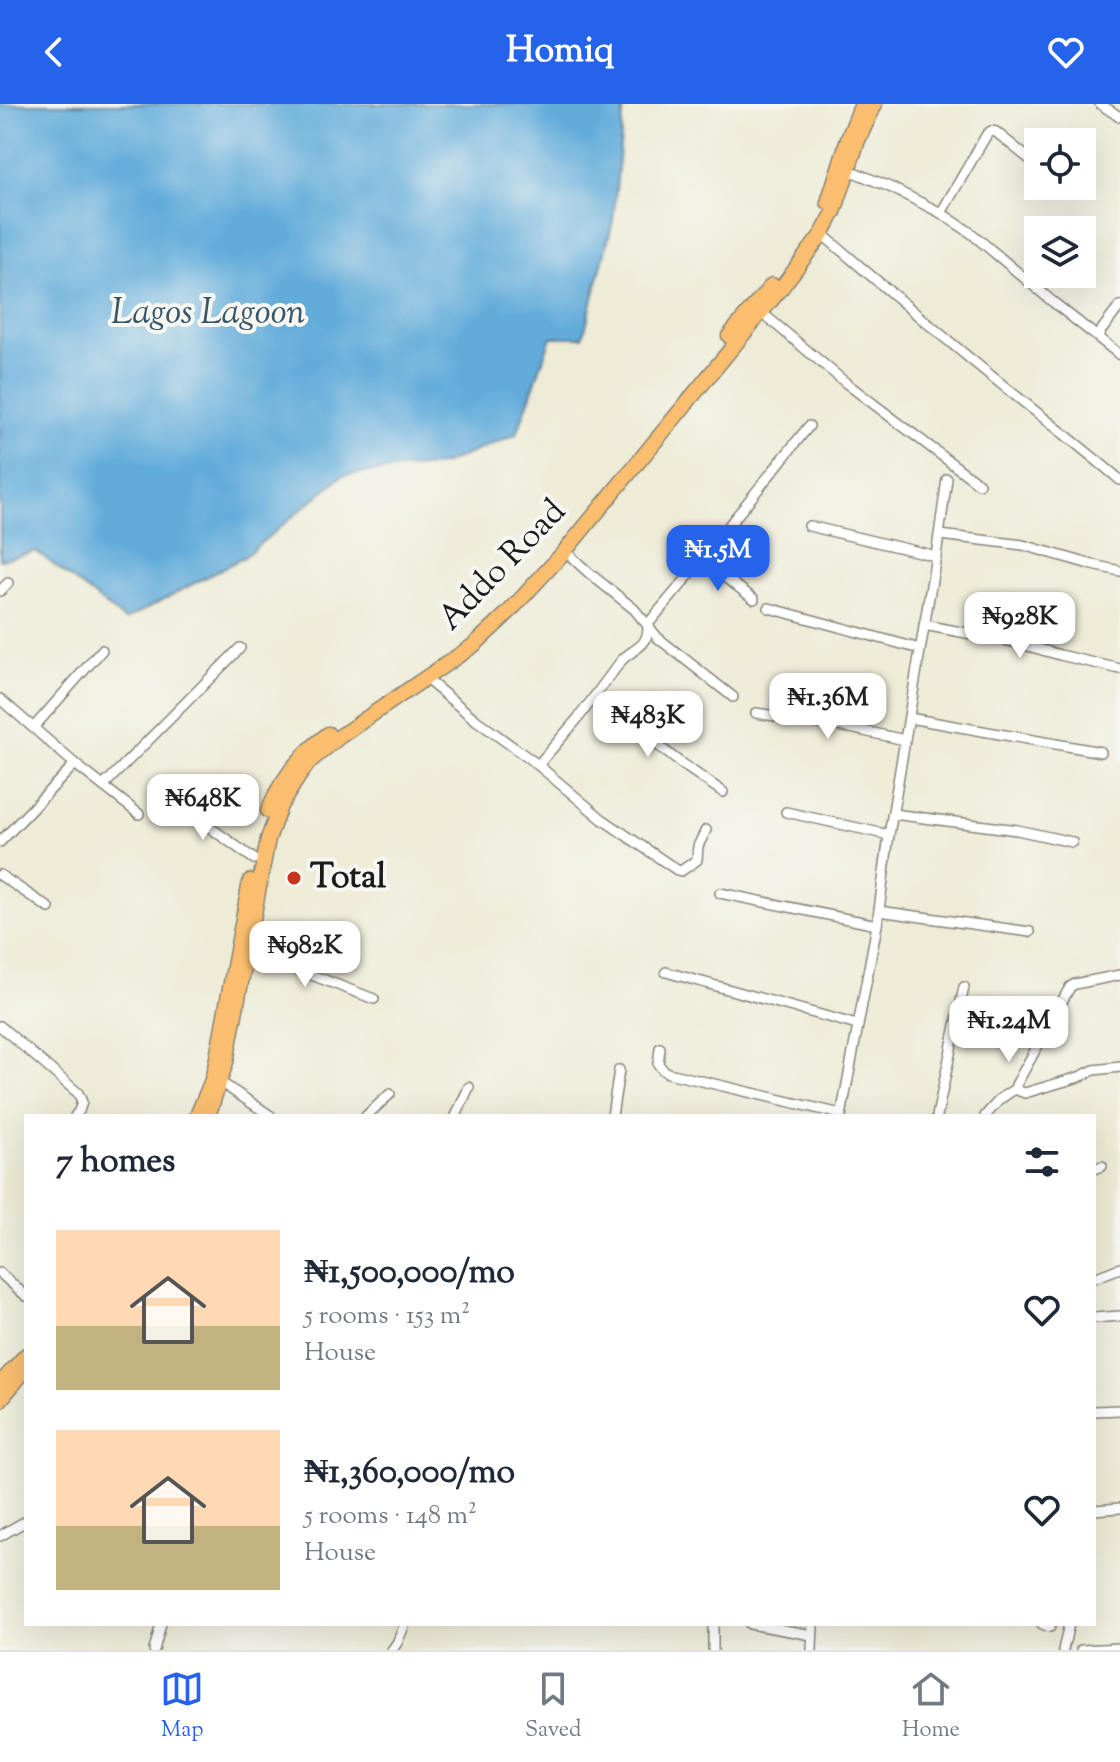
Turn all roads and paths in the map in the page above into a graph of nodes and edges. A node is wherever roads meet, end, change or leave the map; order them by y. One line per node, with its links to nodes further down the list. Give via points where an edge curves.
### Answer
1 (862, 104): 56 (main road, Addo Road, via 824,211 789,265 503,607 471,636 304,755 276,793)
2 (875, 104): 6 (main road, Addo Road)
3 (1100, 104): 4 (street)
4 (1120, 117)
5 (1024, 155): 7 (street, via 991,131)
6 (849, 170): 7 (street); 8 (main road, Addo Road)
7 (941, 213): 11 (street)
8 (822, 234): 10 (main road, Addo Road); 15 (street)
9 (1120, 306): 11 (street)
10 (761, 312): 16 (street); 19 (main road, Addo Road)
11 (1097, 336): 12 (street)
12 (1120, 355)
13 (809, 426): 21 (street)
14 (947, 479): 18 (street)
15 (1120, 480)
16 (979, 484)
17 (809, 526): 20 (street)
18 (940, 535): 20 (street); 22 (street, via 1023,545)
19 (565, 551): 27 (street); 33 (main road, Addo Road, via 495,627)
20 (936, 556): 28 (street)
21 (702, 560): 25 (street); 27 (street)
22 (1120, 571)
23 (8, 583): 24 (street)
24 (0, 591)
25 (754, 599)
26 (769, 608): 30 (street)
27 (648, 624): 34 (street, via 644,643 627,654); 35 (street, via 658,638)
28 (924, 625): 30 (street); 32 (street)
29 (240, 648): 44 (street)
30 (920, 649): 38 (street)
31 (102, 650): 39 (street)
32 (1120, 669)
33 (425, 678): 43 (street); 63 (main road, Addo Road, via 339,737 309,762 292,786 268,839)
34 (595, 697): 43 (street); 45 (street)
35 (733, 697)
36 (0, 699): 39 (street)
37 (756, 713): 40 (street)
38 (909, 718): 40 (street); 41 (street)
39 (34, 727): 42 (street)
40 (905, 740): 49 (street)
41 (1101, 752)
42 (75, 764): 44 (street); 52 (street)
43 (538, 765): 51 (street, via 602,819 677,870 697,860)
44 (103, 786): 48 (street)
45 (723, 792)
46 (170, 799): 56 (street)
47 (786, 812): 53 (street)
48 (139, 814)
49 (893, 814): 53 (street); 55 (street)
50 (0, 823): 52 (street)
51 (706, 830)
52 (10, 831): 54 (street)
53 (889, 835): 60 (street)
54 (0, 842)
55 (1072, 842)
56 (254, 859): 78 (main road, Addo Road, via 216,1063)
57 (0, 875): 59 (street)
58 (720, 893): 61 (street)
59 (49, 908)
60 (879, 911): 61 (street); 62 (street)
61 (877, 925): 68 (street)
62 (1030, 932)
63 (247, 950): 67 (street); 73 (main road, Addo Road)
64 (666, 972): 68 (street)
65 (1120, 975): 75 (street, via 1070,987)
66 (964, 987): 86 (street)
67 (374, 999)
68 (857, 1025): 85 (street)
69 (0, 1026): 77 (street, via 78,1093 82,1102)
70 (660, 1048): 84 (street, via 658,1064 668,1073)
71 (1120, 1067): 75 (street, via 1025,1093)
72 (619, 1070): 83 (street)
73 (220, 1082): 79 (main road, Addo Road); 80 (street)
74 (469, 1087): 82 (street)
75 (1016, 1088): 87 (street)
76 (390, 1094): 81 (street)
77 (77, 1114)
78 (198, 1114)
79 (209, 1114)
80 (268, 1114)
81 (368, 1114)
82 (457, 1114)
83 (612, 1114)
84 (837, 1114)
85 (841, 1114)
86 (937, 1114)
87 (987, 1114)
88 (1120, 1268): 90 (street)
89 (0, 1273): 91 (street)
90 (1096, 1277)
91 (24, 1294)
92 (1120, 1316): 93 (street)
93 (1096, 1318)
94 (24, 1357): 96 (main road)
95 (24, 1371): 97 (main road)
96 (0, 1384)
97 (0, 1400)
98 (1120, 1410): 99 (street)
99 (1096, 1411)
100 (1120, 1508): 101 (street)
101 (1096, 1510)
102 (24, 1522): 103 (street)
103 (0, 1536)
104 (160, 1626): 111 (street)
105 (404, 1626): 112 (street)
106 (713, 1626): 113 (street)
107 (775, 1626): 109 (street)
108 (1069, 1626): 115 (street)
109 (812, 1629): 114 (street)
110 (1120, 1648): 116 (street)
111 (154, 1650)
112 (392, 1650)
113 (713, 1650)
114 (812, 1650)
115 (1063, 1650)
116 (1081, 1650)

